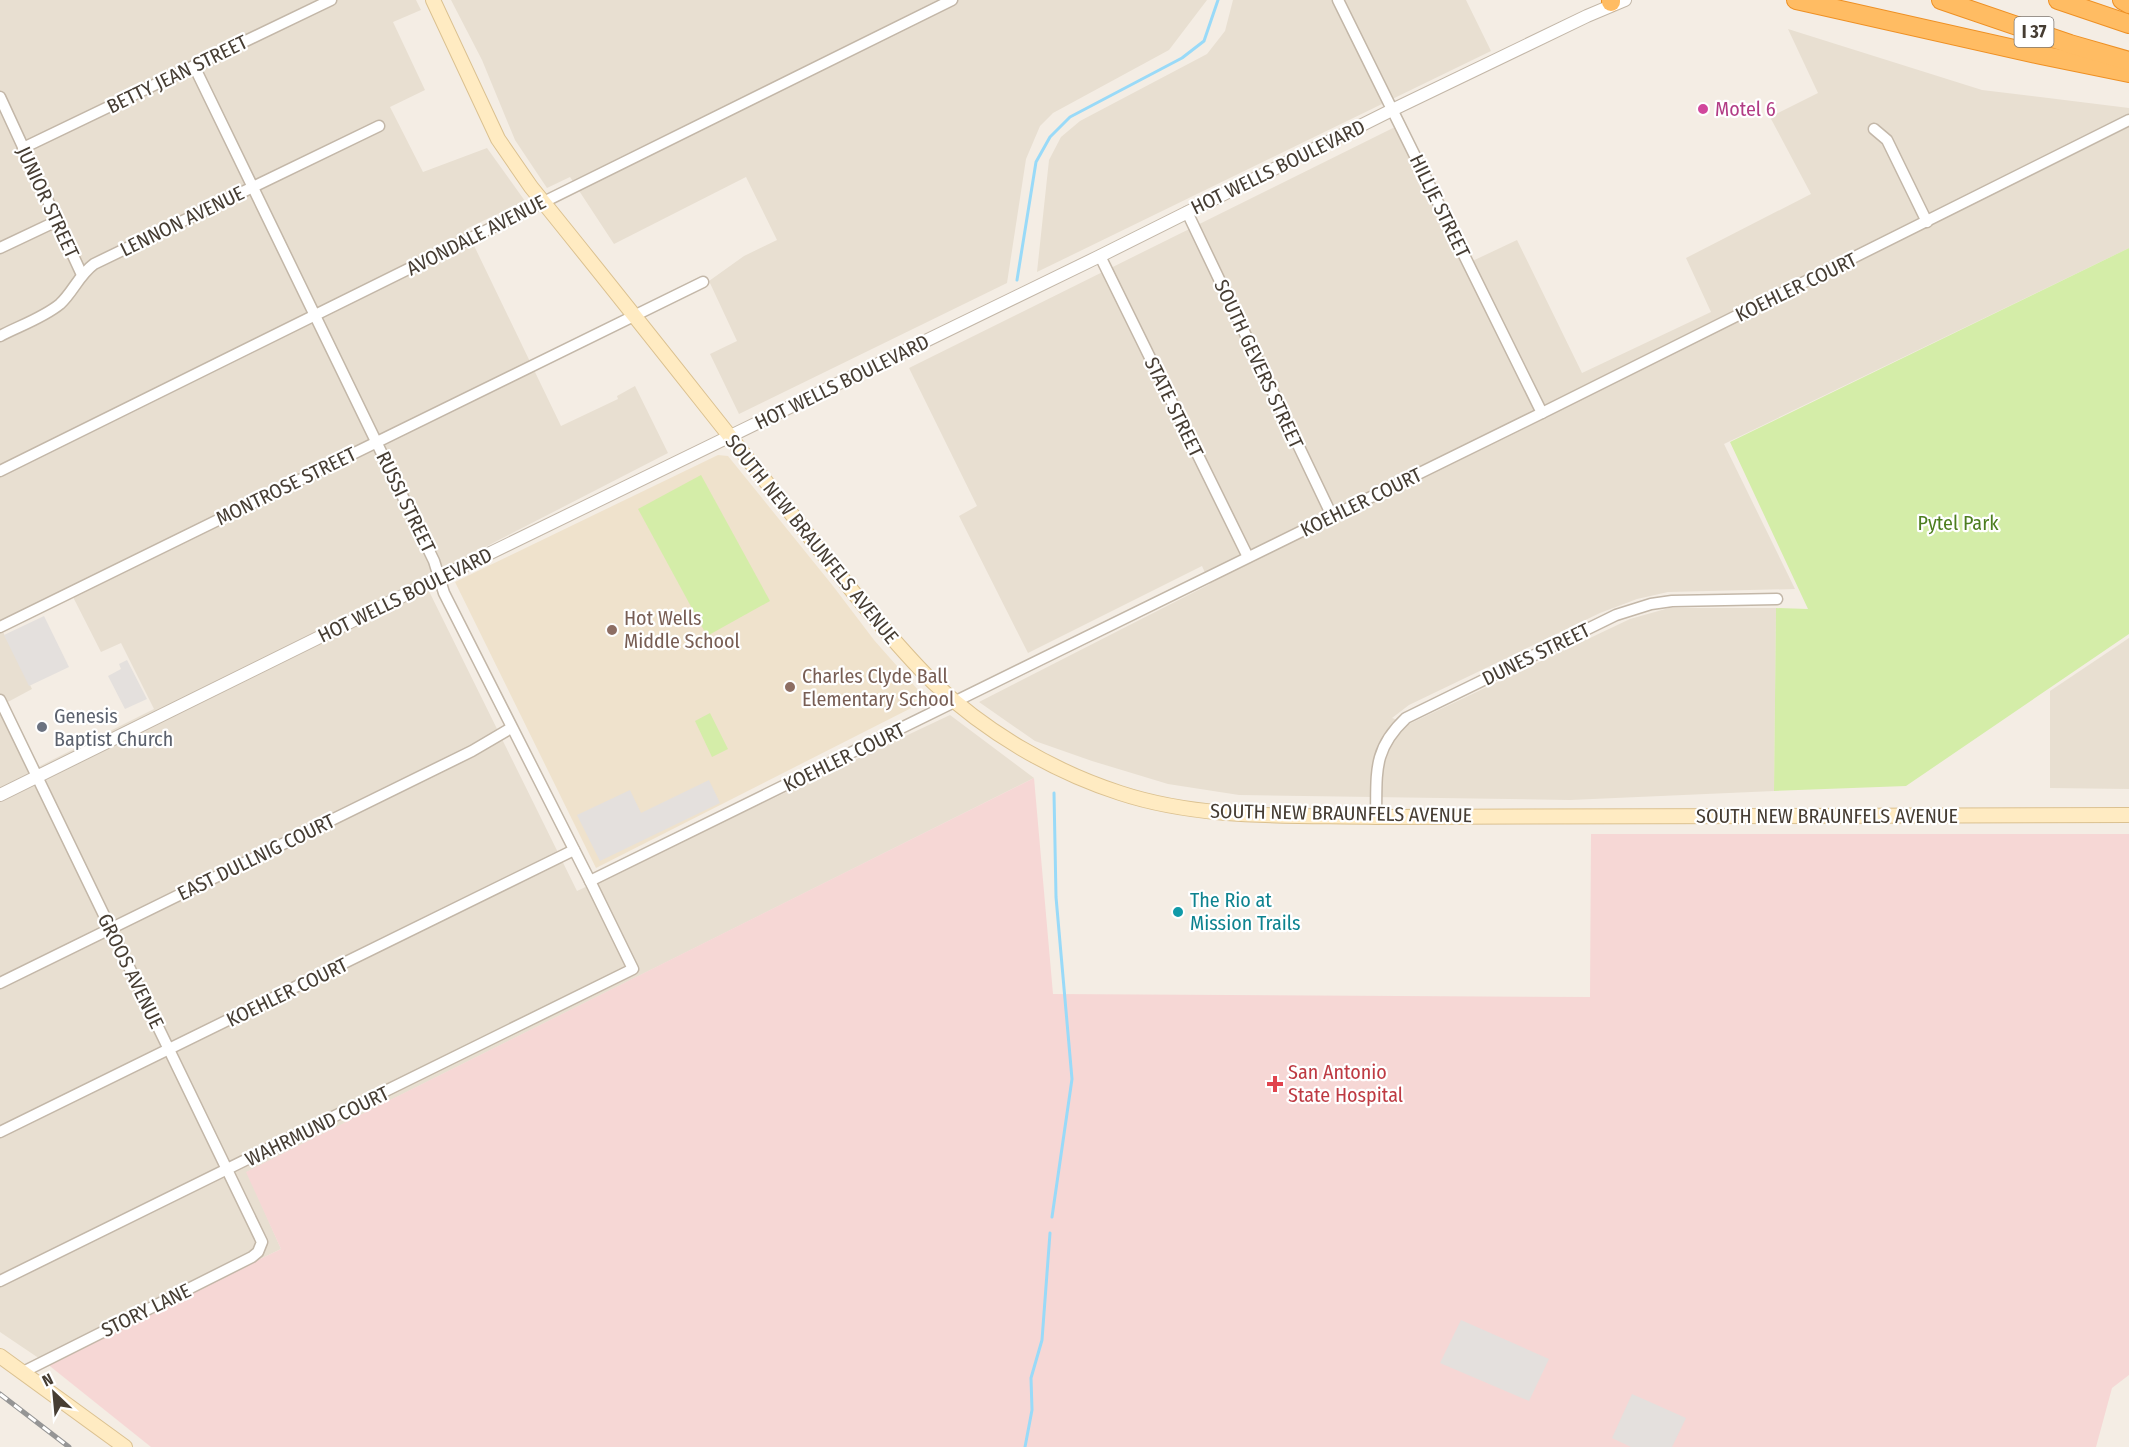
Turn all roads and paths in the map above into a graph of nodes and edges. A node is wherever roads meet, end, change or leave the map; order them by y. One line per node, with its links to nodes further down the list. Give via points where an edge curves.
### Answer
1 (331, 0): 13 (street, BETTY JEAN STREET)
2 (433, 0): 22 (main road, SOUTH NEW BRAUNFELS AVENUE, via 498,139)
3 (952, 0): 22 (street, AVONDALE AVENUE)
4 (1338, 0): 16 (street, HILLJE STREET)
5 (1615, 0): 16 (street, HOT WELLS BOULEVARD)
6 (1796, 0): 14 (highway)
7 (1941, 0): 12 (highway, I 37)
8 (2058, 0): 11 (highway, I 37)
9 (2122, 0): 10 (highway)
10 (2129, 3)
11 (2129, 24)
12 (2129, 61)
13 (194, 66): 20 (street, BETTY JEAN STREET); 21 (street, RUSSI STREET)
14 (2129, 72)
15 (0, 97): 20 (street, JUNIOR STREET)
16 (1392, 110): 23 (street, HOT WELLS BOULEVARD); 33 (street, HILLJE STREET)
17 (2129, 120): 25 (street, KOEHLER COURT)
18 (379, 126): 21 (street, LENNON AVENUE)
19 (1874, 129): 25 (street, via 1887,140)
20 (23, 147): 24 (street, JUNIOR STREET)
21 (253, 187): 28 (street, LENNON AVENUE, via 94,264); 30 (street, RUSSI STREET)
22 (543, 201): 30 (street, AVONDALE AVENUE); 31 (main road, SOUTH NEW BRAUNFELS AVENUE)
23 (1187, 212): 27 (street, HOT WELLS BOULEVARD); 37 (street, SOUTH GEVERS STREET)
24 (57, 221): 26 (street); 28 (street, JUNIOR STREET)
25 (1927, 222): 33 (street, KOEHLER COURT)
26 (0, 248)
27 (1100, 256): 34 (street, HOT WELLS BOULEVARD); 38 (street, STATE STREET)
28 (82, 275): 32 (street, LENNON AVENUE, via 53,309)
29 (703, 282): 31 (street, MONTROSE STREET)
30 (315, 315): 35 (street, RUSSI STREET); 36 (street, AVONDALE AVENUE)
31 (633, 315): 34 (main road, SOUTH NEW BRAUNFELS AVENUE); 35 (street, MONTROSE STREET)
32 (0, 336)
33 (1542, 413): 37 (street, KOEHLER COURT)
34 (730, 436): 39 (street, HOT WELLS BOULEVARD); 43 (main road, SOUTH NEW BRAUNFELS AVENUE, via 903,651)
35 (376, 441): 39 (street, RUSSI STREET); 41 (street, MONTROSE STREET)
36 (0, 471)
37 (1332, 516): 38 (street, KOEHLER COURT)
38 (1248, 557): 43 (street, KOEHLER COURT)
39 (440, 578): 44 (street, RUSSI STREET); 45 (street, HOT WELLS BOULEVARD)
40 (1777, 599): 48 (street, DUNES STREET, via 1672,601 1616,615 1406,718 1395,728 1377,764)
41 (0, 627)
42 (0, 700): 45 (street, GROOS AVENUE)
43 (957, 701): 48 (main road, SOUTH NEW BRAUNFELS AVENUE, via 1031,755 1121,793 1217,812); 50 (street, KOEHLER COURT)
44 (511, 728): 49 (street, RUSSI STREET); 51 (street, EAST DULLNIG COURT, via 472,751)
45 (37, 777): 46 (street, HOT WELLS BOULEVARD); 51 (street, GROOS AVENUE)
46 (0, 795)
47 (2129, 815): 48 (main road, SOUTH NEW BRAUNFELS AVENUE)
48 (1376, 817)
49 (574, 850): 50 (street, RUSSI STREET); 54 (street, KOEHLER COURT)
50 (590, 881): 52 (street, RUSSI STREET)
51 (110, 928): 53 (street, EAST DULLNIG COURT); 54 (street, GROOS AVENUE)
52 (633, 969): 56 (street, WAHRMUND COURT)
53 (0, 983)
54 (169, 1050): 55 (street, KOEHLER COURT); 56 (street, GROOS AVENUE)
55 (0, 1132)
56 (228, 1170): 57 (street, GROOS AVENUE); 58 (street, WAHRMUND COURT)
57 (262, 1242): 60 (street, STORY LANE, via 252,1257)
58 (0, 1281)
59 (0, 1356): 60 (main road)
60 (23, 1372): 61 (main road)
61 (124, 1447)

